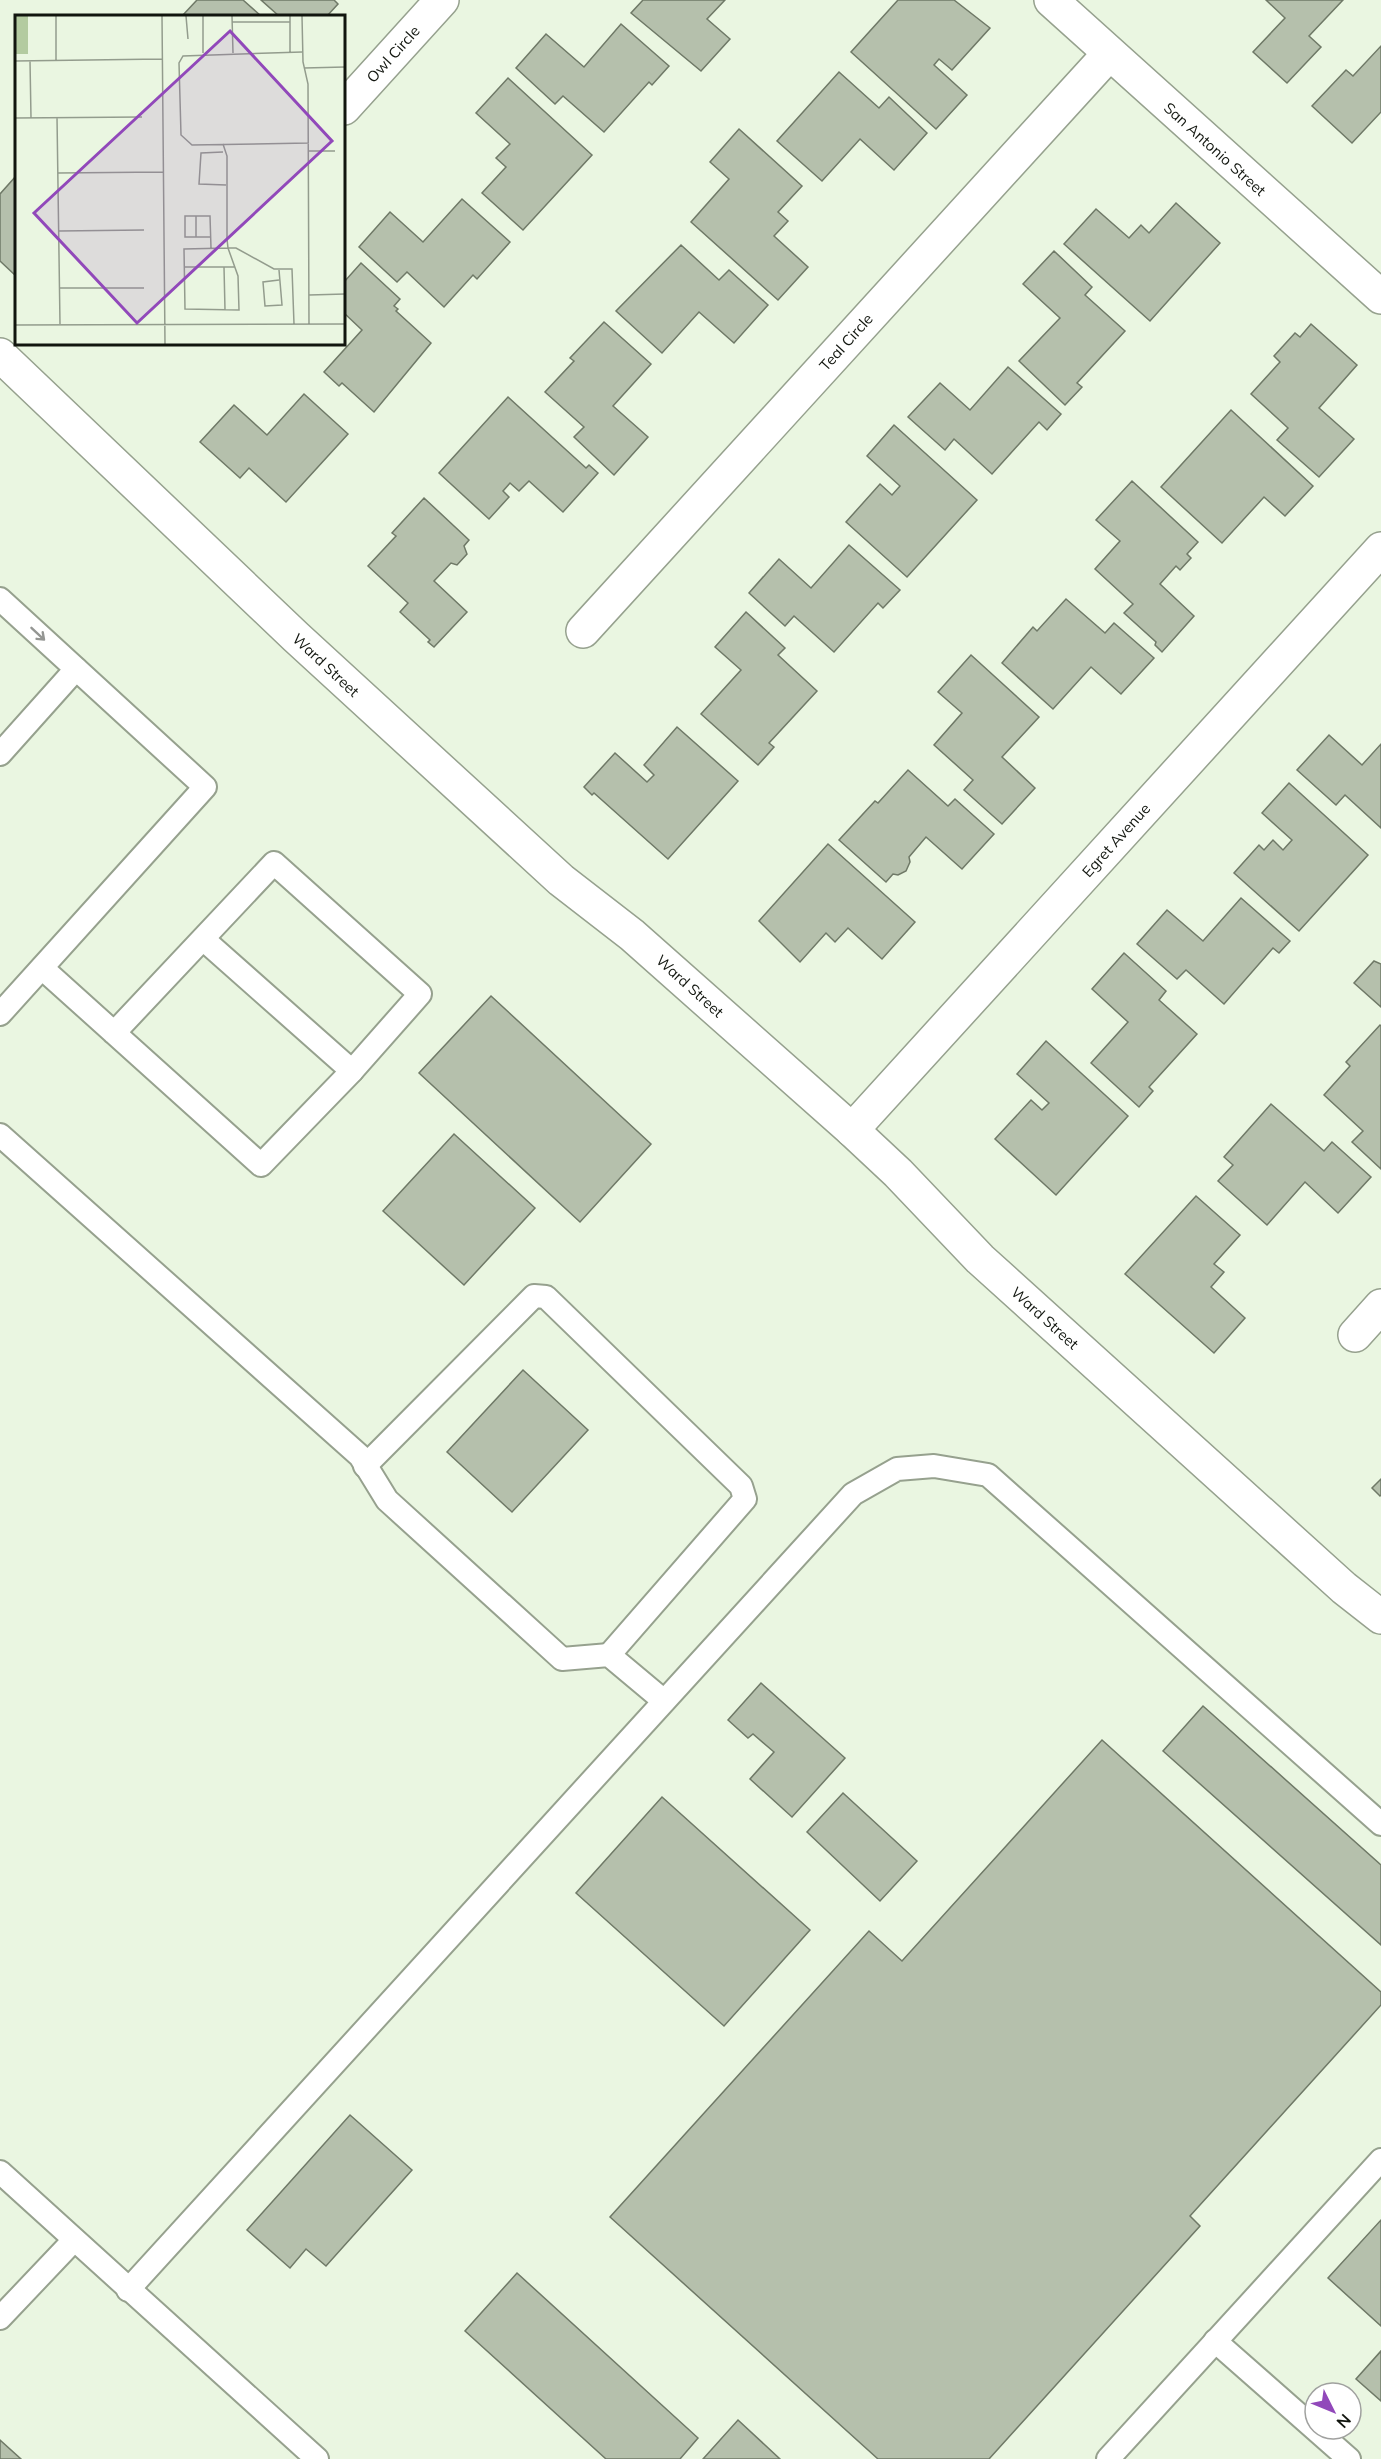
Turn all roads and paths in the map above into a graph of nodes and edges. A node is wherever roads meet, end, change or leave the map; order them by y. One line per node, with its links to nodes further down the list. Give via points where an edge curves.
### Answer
1 (442, 0): 4 (street, Owl Circle)
2 (1051, 0): 3 (street, San Antonio Street)
3 (1109, 54): 5 (street, San Antonio Street); 9 (street, Teal Circle)
4 (345, 107)
5 (1381, 297)
6 (0, 355): 17 (street, Ward Street, via 279,622 561,880 640,942)
7 (1381, 549): 17 (street, Egret Avenue)
8 (0, 599): 10 (lane, one-way to 10)
9 (583, 631)
10 (76, 669): 11 (lane); 13 (lane, via 205,787)
11 (0, 754)
12 (203, 939): 15 (lane); 16 (lane); 16 (lane, via 274,863 420,994)
13 (42, 968): 14 (lane); 15 (lane)
14 (0, 1014)
15 (114, 1033): 16 (lane, via 261,1165)
16 (352, 1071)
17 (852, 1130): 22 (street, Ward Street, via 980,1259 1344,1588)
18 (0, 1135): 21 (lane, via 360,1456)
19 (1381, 1306): 20 (street)
20 (1355, 1335)
21 (365, 1466): 23 (lane, via 387,1500 562,1659); 23 (lane, via 534,1296 546,1297 741,1486 745,1499)
22 (1381, 1617)
23 (609, 1655): 24 (lane)
24 (664, 1701): 25 (lane, via 853,1494 897,1469 934,1466 988,1475); 29 (lane)
25 (1381, 1824)
26 (1381, 2160): 31 (lane)
27 (0, 2172): 28 (lane)
28 (74, 2240): 29 (lane); 30 (lane)
29 (128, 2290): 32 (lane)
30 (0, 2318)
31 (1215, 2341): 33 (lane); 34 (lane)
32 (317, 2459)
33 (1108, 2459)
34 (1348, 2459)

